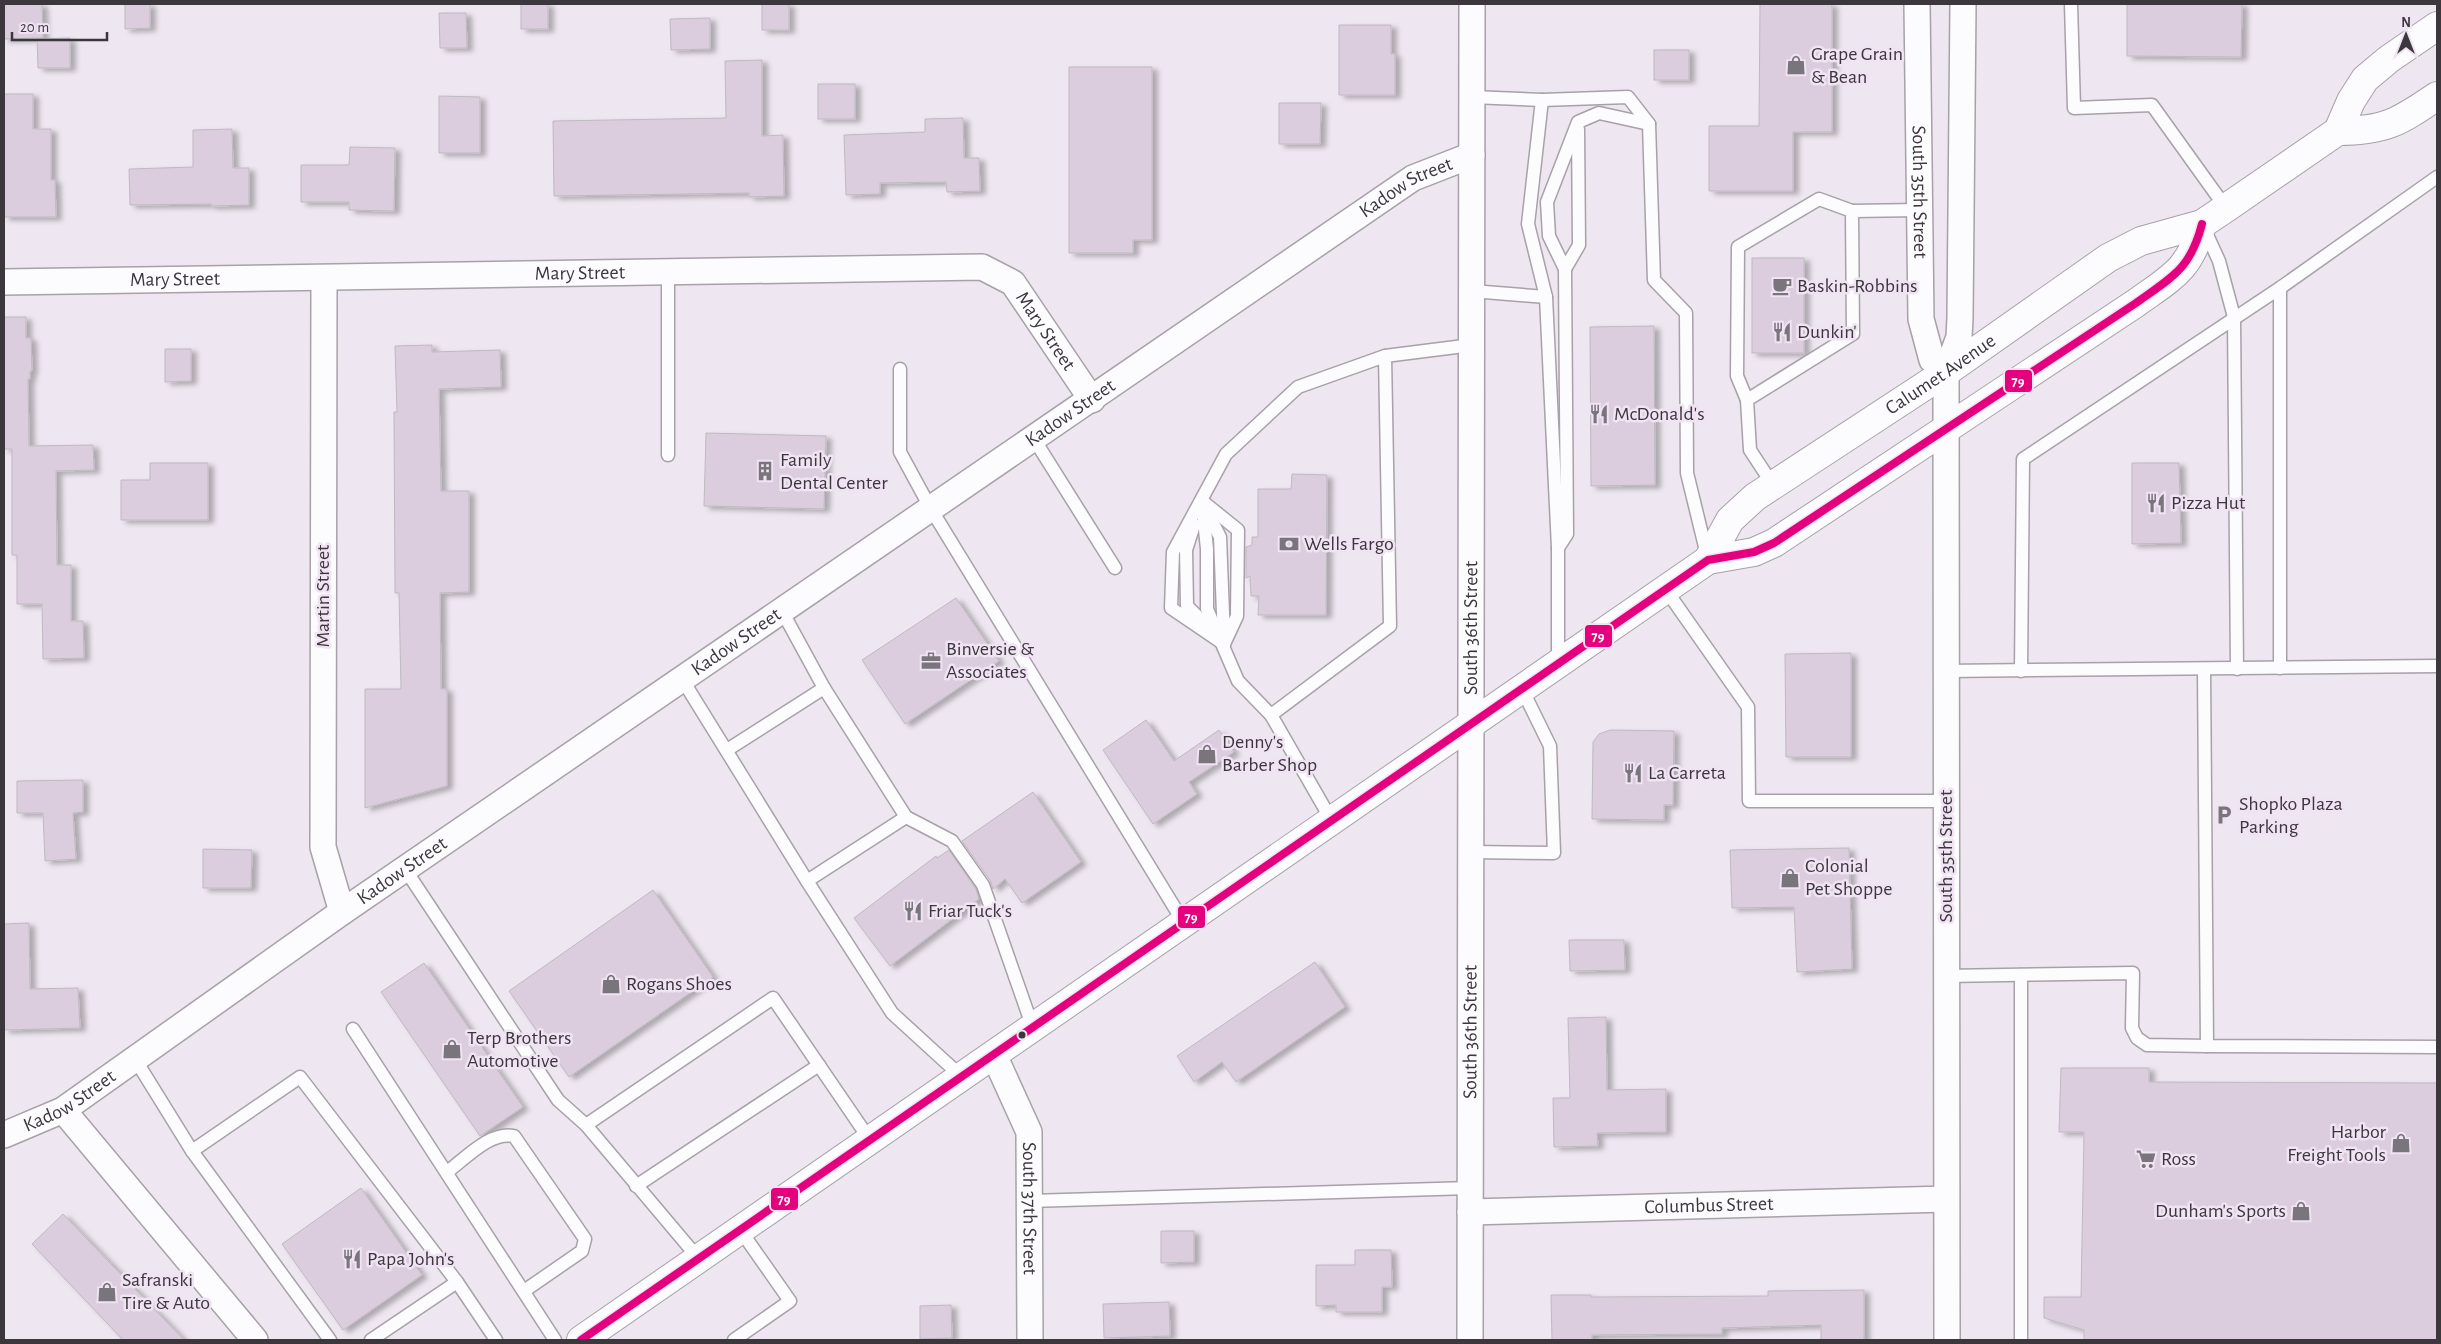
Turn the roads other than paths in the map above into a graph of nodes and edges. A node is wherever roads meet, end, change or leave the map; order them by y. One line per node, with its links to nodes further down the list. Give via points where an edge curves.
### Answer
1 (1472, 4): 7 (street, South 36th Street)
2 (1917, 4): 15 (street, South 35th Street)
3 (1963, 4): 29 (street, South 35th Street, via 1960,318 1959,338)
4 (2071, 4): 14 (lane, via 2074,108 2152,105)
5 (2437, 26): 11 (main road, via 2365,79)
6 (2437, 96): 11 (main road, via 2390,125 2372,130)
7 (1472, 97): 8 (lane); 12 (street, South 36th Street)
8 (1542, 100): 10 (lane, via 1628,97); 24 (lane, via 1528,224)
9 (1578, 122): 10 (lane, via 1599,113); 18 (lane, via 1579,245); 18 (lane, via 1547,202 1548,236)
10 (1649, 124): 39 (lane, via 1654,280 1686,313 1687,473)
11 (2338, 130): 14 (main road, Calumet Avenue)
12 (1472, 155): 23 (street, South 36th Street); 30 (street, Kadow Street, via 1413,178)
13 (2437, 177): 22 (lane)
14 (2226, 208): 17 (main road, Calumet Avenue)
15 (1919, 210): 16 (lane); 29 (street, South 35th Street, via 1921,319 1932,360)
16 (1852, 211): 31 (lane, via 1853,334); 31 (lane, via 1819,199 1738,247 1737,376)
17 (2202, 224): 25 (lane, via 2219,261); 29 (main road, Calumet Avenue, via 2158,235 2119,251); 32 (main road, Calumet Avenue, via 2193,253 2173,276)
18 (1565, 269): 38 (lane, via 1567,534)
19 (668, 272): 20 (street, Mary Street); 30 (street, Mary Street, via 982,267 1013,283); 34 (lane)
20 (324, 278): 21 (street, Mary Street); 63 (street, Martin Street, via 323,847)
21 (4, 282)
22 (2280, 288): 25 (lane); 46 (lane)
23 (1472, 291): 24 (lane); 26 (street, South 36th Street)
24 (1546, 297): 38 (lane)
25 (2234, 317): 48 (lane); 50 (lane, via 2023,459)
26 (1472, 345): 27 (lane); 55 (street, South 36th Street)
27 (1385, 356): 36 (lane, via 1298,388 1226,454); 54 (lane, via 1390,626)
28 (900, 368): 37 (lane, via 900,452)
29 (1946, 372): 32 (street, South 35th Street); 35 (main road, Calumet Avenue)
30 (1092, 400): 33 (street, Kadow Street)
31 (1747, 400): 35 (lane, via 1750,450)
32 (1946, 431): 39 (main road, Calumet Avenue, via 1774,543 1749,554); 49 (street, South 35th Street)
33 (1034, 438): 37 (street, Kadow Street); 40 (lane)
34 (668, 455)
35 (1773, 485): 39 (main road, Calumet Avenue, via 1745,504 1730,520)
36 (1202, 501): 43 (lane, via 1207,549 1207,609); 43 (lane, via 1238,530 1236,616); 43 (lane, via 1173,552 1171,608)
37 (931, 509): 42 (street, Kadow Street); 64 (lane)
38 (1558, 548): 44 (lane)
39 (1708, 560): 41 (main road, Calumet Avenue)
40 (1115, 568)
41 (1666, 590): 44 (main road, Calumet Avenue); 57 (lane, via 1748,707 1749,801)
42 (782, 611): 51 (street, Kadow Street); 52 (lane)
43 (1224, 644): 54 (lane, via 1238,681)
44 (1558, 664): 53 (main road, Calumet Avenue)
45 (2437, 666): 46 (lane)
46 (2280, 668): 48 (lane)
47 (2204, 669): 48 (lane); 50 (lane); 69 (lane)
48 (2237, 669)
49 (1946, 671): 50 (lane); 57 (street, South 35th Street)
50 (2022, 671)
51 (682, 679): 56 (lane); 61 (street, Kadow Street)
52 (824, 688): 56 (lane); 58 (lane)
53 (1522, 689): 55 (main road, Calumet Avenue); 60 (lane, via 1550,746 1554,854)
54 (1271, 715): 59 (lane)
55 (1472, 724): 59 (main road, Calumet Avenue); 60 (street, South 36th Street)
56 (727, 750): 62 (lane)
57 (1946, 801): 66 (street, South 35th Street)
58 (906, 817): 62 (lane); 67 (lane, via 952,841 983,885)
59 (1332, 821): 64 (main road, Calumet Avenue)
60 (1472, 852): 83 (street, South 36th Street)
61 (404, 869): 63 (street, Kadow Street); 76 (lane, via 558,1100)
62 (807, 881): 74 (lane, via 892,1012)
63 (342, 912): 72 (street, Kadow Street)
64 (1184, 923): 67 (main road, Calumet Avenue)
65 (2022, 975): 66 (lane); 69 (lane, via 2133,973 2132,1028 2137,1038 2147,1045); 99 (lane)
66 (1946, 976): 84 (street, South 35th Street)
67 (1034, 1028): 71 (main road, Calumet Avenue)
68 (353, 1029): 80 (lane)
69 (2208, 1046): 70 (lane)
70 (2437, 1047)
71 (994, 1055): 74 (main road, Calumet Avenue); 82 (street, South 37th Street, via 1029,1132)
72 (135, 1059): 75 (street, Kadow Street); 79 (lane)
73 (819, 1065): 76 (lane, via 773,998); 78 (lane); 81 (lane)
74 (962, 1077): 78 (main road, Calumet Avenue)
75 (63, 1110): 77 (street, Kadow Street); 89 (street)
76 (586, 1125): 81 (lane)
77 (4, 1135)
78 (870, 1140): 85 (main road, Calumet Avenue)
79 (192, 1151): 87 (lane, via 300,1077); 90 (lane)
80 (447, 1172): 88 (lane); 88 (lane, via 493,1138 504,1134 514,1136 585,1240 582,1251)
81 (636, 1186): 86 (lane)
82 (1030, 1200): 83 (lane); 96 (street, South 37th Street)
83 (1470, 1200): 84 (street, Columbus Street); 97 (street, South 36th Street)
84 (1946, 1200): 98 (street, South 35th Street)
85 (741, 1230): 86 (main road, Calumet Avenue); 95 (lane, via 790,1300)
86 (700, 1260): 94 (main road, Calumet Avenue)
87 (457, 1282): 91 (lane); 92 (lane)
88 (524, 1290): 93 (lane)
89 (254, 1340)
90 (330, 1340)
91 (371, 1340)
92 (496, 1340)
93 (555, 1340)
94 (581, 1340)
95 (734, 1340)
96 (1030, 1340)
97 (1470, 1340)
98 (1946, 1340)
99 (2021, 1340)

